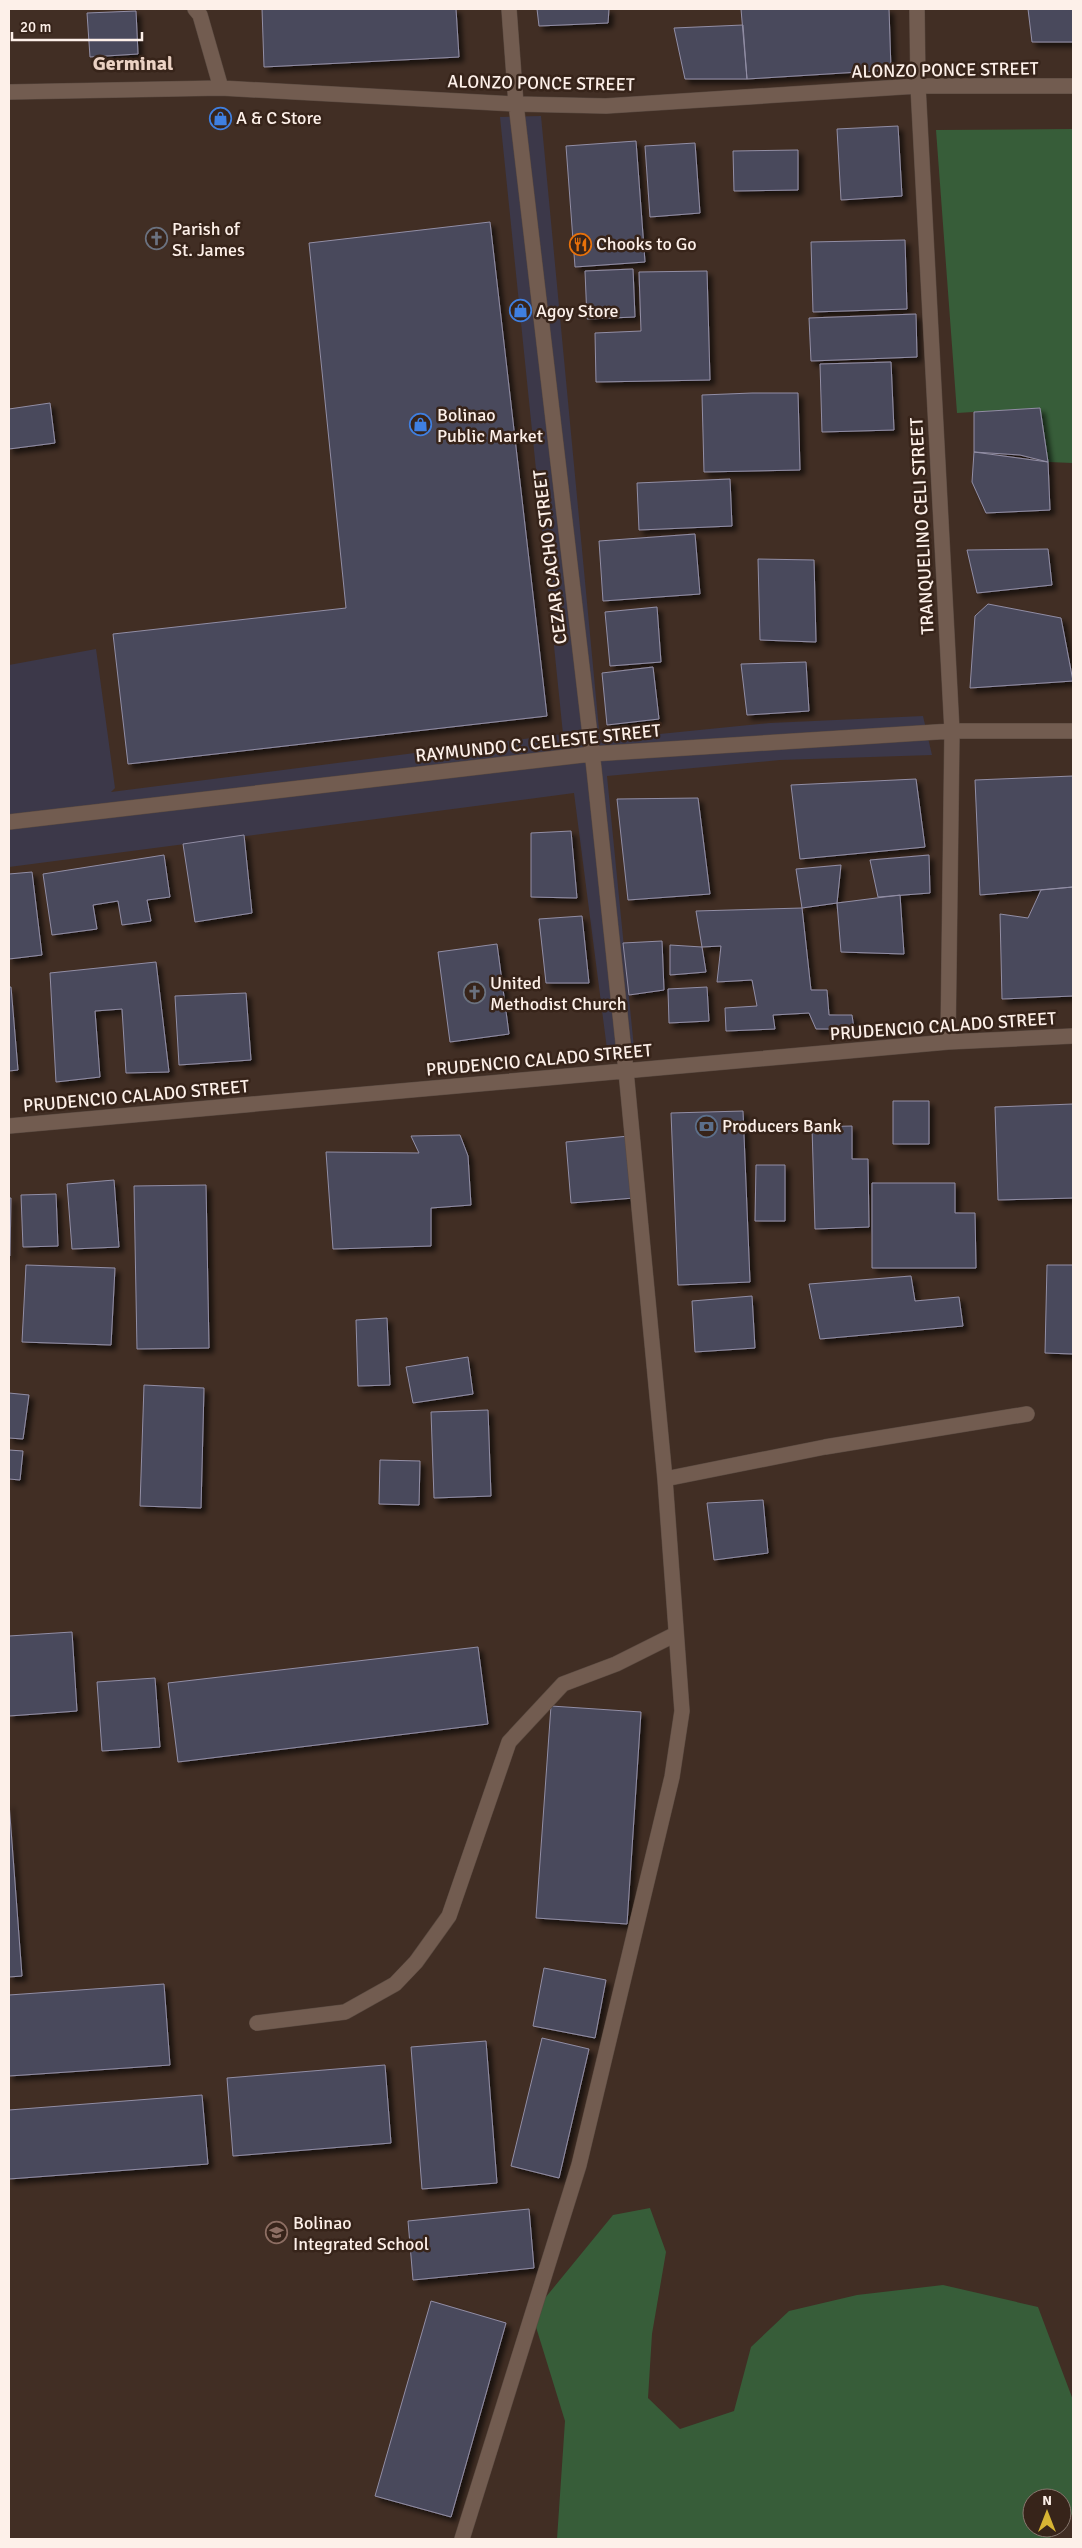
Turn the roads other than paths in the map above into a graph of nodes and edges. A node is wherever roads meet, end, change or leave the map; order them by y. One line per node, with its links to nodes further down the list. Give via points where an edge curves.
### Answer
1 (195, 9): 6 (street, via 200,15)
2 (509, 9): 8 (street, CEZAR CACHO STREET)
3 (917, 9): 4 (street, TRANQUELINO CELI STREET)
4 (918, 86): 5 (street, ALONZO PONCE STREET); 8 (street, ALONZO PONCE STREET, via 606,106); 9 (street, TRANQUELINO CELI STREET)
5 (1073, 86)
6 (221, 88): 7 (street, ALONZO PONCE STREET); 8 (street, ALONZO PONCE STREET)
7 (9, 92)
8 (516, 104): 11 (street, CEZAR CACHO STREET)
9 (952, 731): 10 (street, RAYMUNDO C. CELESTE STREET); 11 (street, RAYMUNDO C. CELESTE STREET); 14 (street, TRANQUELINO CELI STREET)
10 (1073, 731)
11 (592, 754): 12 (street, RAYMUNDO C. CELESTE STREET); 15 (street, CEZAR CACHO STREET)
12 (9, 822)
13 (1073, 1036): 14 (street, PRUDENCIO CALADO STREET)
14 (948, 1042): 15 (street, PRUDENCIO CALADO STREET)
15 (626, 1071): 16 (street, PRUDENCIO CALADO STREET); 18 (street, CEZAR CACHO STREET)
16 (9, 1126)
17 (1027, 1414): 18 (street, via 825,1447)
18 (665, 1479): 19 (street, CEZAR CACHO STREET)
19 (676, 1634): 20 (street, via 616,1664 563,1684 509,1742 449,1916 416,1962 395,1984 345,2012); 21 (street, CEZAR CACHO STREET, via 682,1711 672,1777 579,2165)
20 (257, 2023)
21 (462, 2539)

